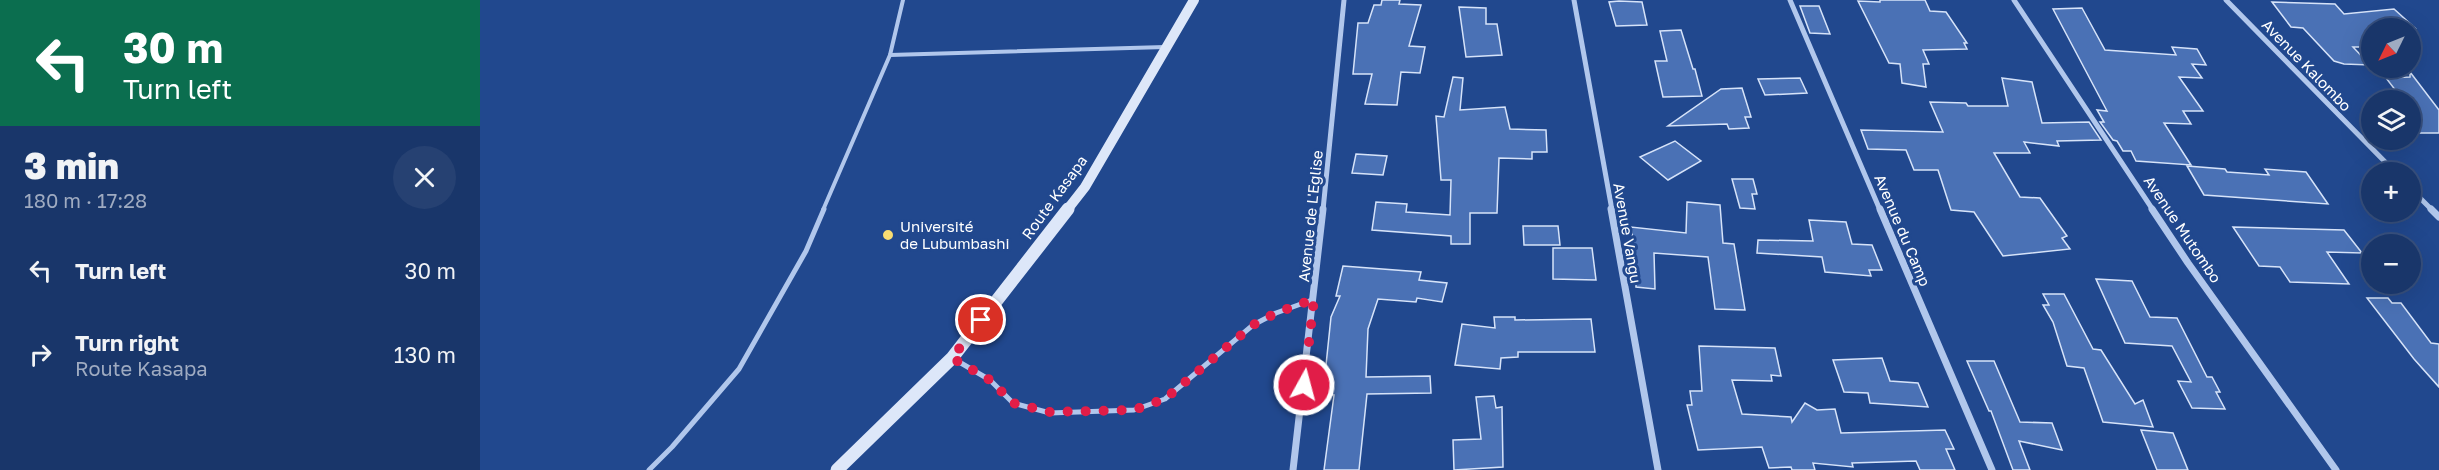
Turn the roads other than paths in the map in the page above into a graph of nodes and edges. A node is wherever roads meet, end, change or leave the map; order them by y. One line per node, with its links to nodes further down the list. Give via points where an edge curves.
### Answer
1 (903, 0): 9 (lane)
2 (1194, 0): 8 (main road, Route Kasapa)
3 (1344, 0): 13 (street, Avenue de L'Eglise)
4 (1574, 0): 18 (street, Avenue Vangu)
5 (1790, 0): 19 (street, Avenue du Camp)
6 (2013, 0): 20 (street, Avenue Mutombo, via 2188,263)
7 (2226, 0): 10 (street, Avenue Kalombo)
8 (1168, 47): 9 (lane); 14 (main road, Route Kasapa, via 1085,188)
9 (890, 55): 15 (lane, via 806,251 739,369)
10 (2385, 162)
11 (2421, 199): 12 (street)
12 (2439, 217)
13 (1314, 299): 14 (lane, via 1253,325 1165,399 1134,410 1050,412 1013,403 990,380); 17 (street, Avenue de L'Eglise)
14 (952, 358): 16 (main road, Route Kasapa)
15 (649, 470)
16 (837, 470)
17 (1293, 470)
18 (1658, 470)
19 (1992, 470)
20 (2336, 470)

